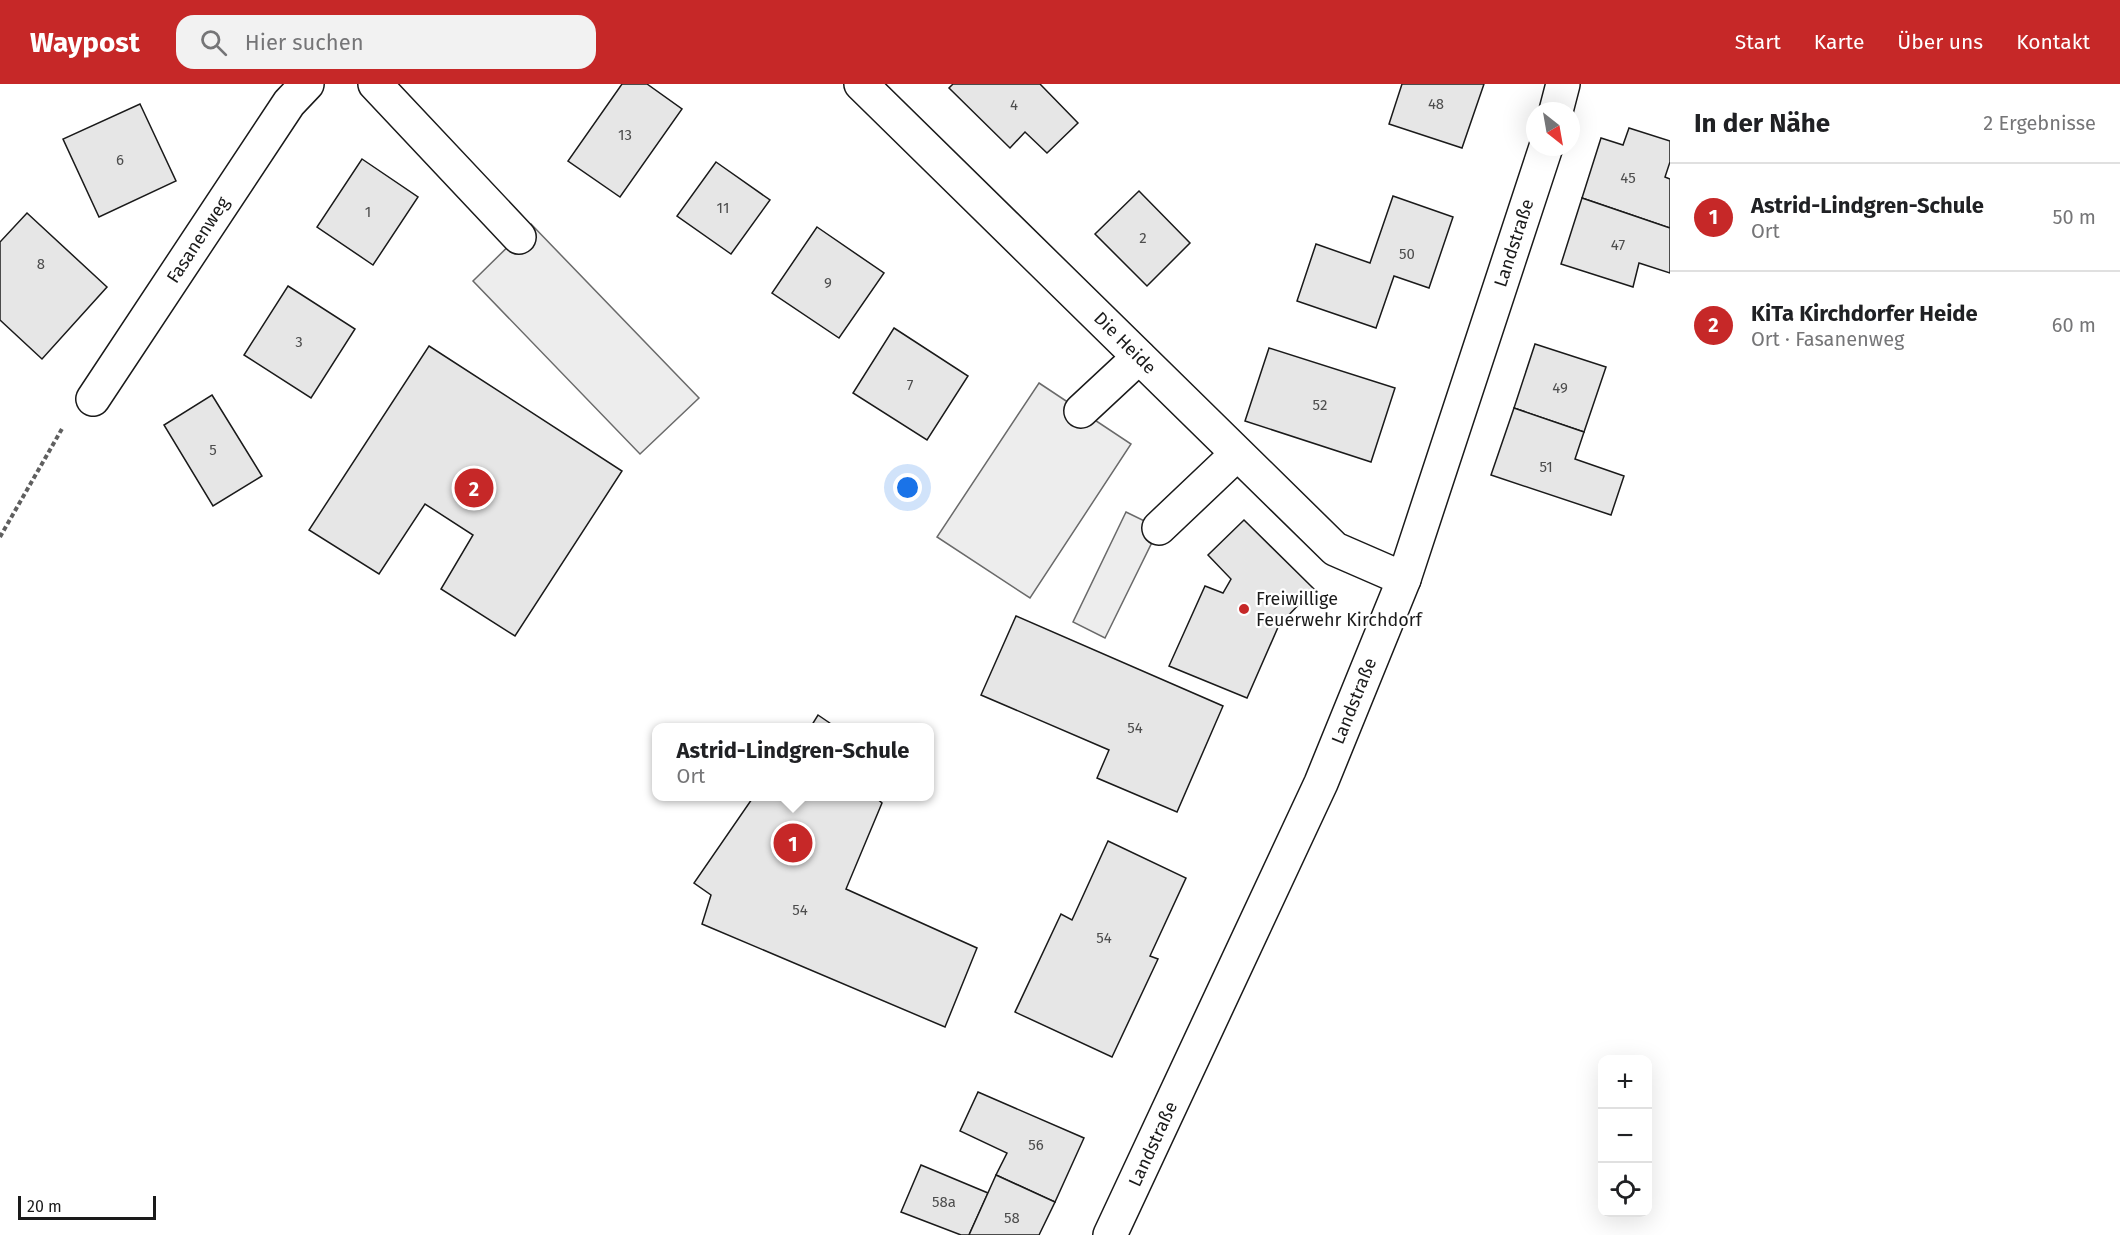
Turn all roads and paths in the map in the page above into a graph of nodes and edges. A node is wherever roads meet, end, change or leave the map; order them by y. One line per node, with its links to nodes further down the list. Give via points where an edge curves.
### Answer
1 (307, 84): 9 (street, Fasanenweg, via 289,103)
2 (375, 84): 7 (street)
3 (861, 84): 8 (street, Die Heide)
4 (1563, 84): 5 (street)
5 (1558, 102)
6 (1543, 156): 15 (street, Landstraße)
7 (519, 237)
8 (1139, 357): 10 (street); 12 (street, Die Heide)
9 (93, 399)
10 (1081, 411)
11 (54, 445): 14 (path)
12 (1237, 454): 13 (street); 15 (street, Die Heide, via 1335,549)
13 (1159, 528)
14 (0, 537)
15 (1404, 579): 16 (street, Landstraße, via 1321,783)
16 (1110, 1235)

